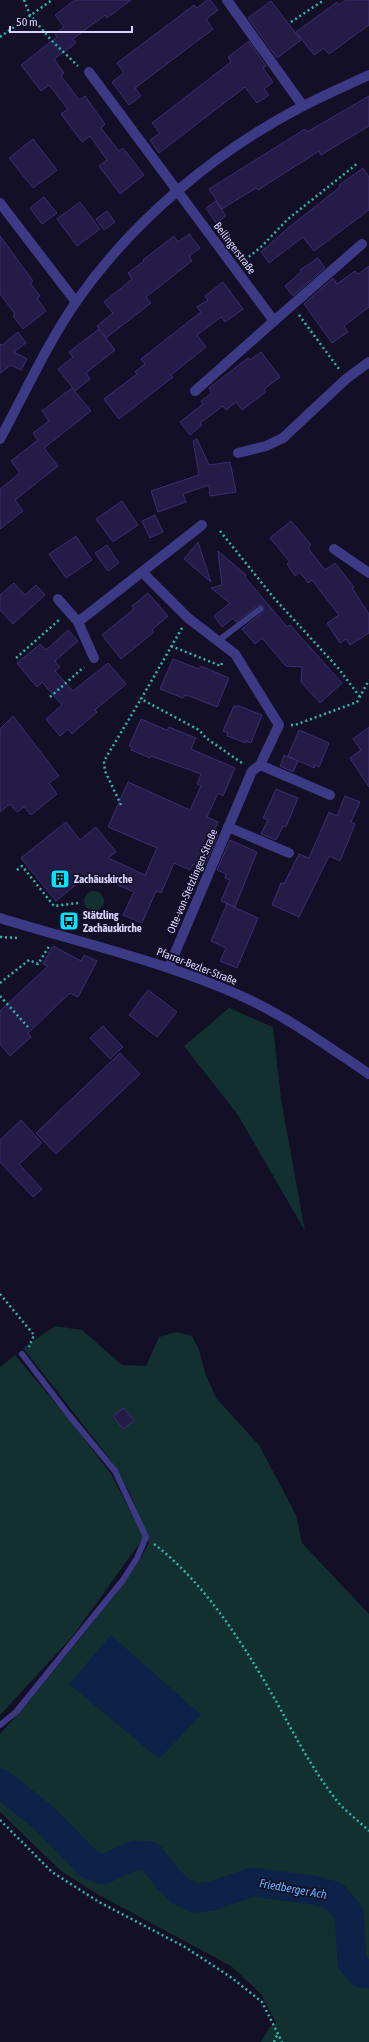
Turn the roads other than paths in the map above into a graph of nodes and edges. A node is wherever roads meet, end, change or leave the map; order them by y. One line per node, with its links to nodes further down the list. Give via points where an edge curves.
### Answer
1 (227, 0): 4 (street)
2 (89, 72): 5 (street, Beilingerstraße)
3 (369, 75): 4 (street)
4 (303, 106): 5 (street, via 220,157)
5 (177, 190): 8 (street, via 118,249); 9 (street, Beilingerstraße)
6 (0, 203): 8 (street)
7 (362, 244): 9 (street)
8 (76, 302): 12 (street)
9 (274, 321): 11 (street)
10 (369, 362): 13 (street, via 346,379 283,438 266,446)
11 (195, 391)
12 (0, 439)
13 (238, 453)
14 (202, 525): 16 (street)
15 (334, 549): 17 (street)
16 (143, 573): 20 (street); 21 (street, via 188,618)
17 (369, 573)
18 (58, 599): 20 (street)
19 (260, 609): 21 (lane)
20 (78, 622): 22 (street)
21 (218, 641): 23 (street, Otte-von-Stetzlingen-Straße, via 241,663 279,725)
22 (94, 658)
23 (256, 768): 24 (street); 25 (street, Otte-von-Stetzlingen-Straße)
24 (330, 795)
25 (228, 827): 26 (street, Otte-von-Stetzlingen-Straße); 28 (street, Otte-von-Stetzlingen-Straße)
26 (289, 853)
27 (0, 918): 28 (street, Pfarrer-Bezler-Straße)
28 (169, 967): 29 (street, Pfarrer-Bezler-Straße, via 241,996 300,1028)
29 (369, 1074)
30 (24, 1356): 31 (lane, via 114,1471 146,1537 124,1580 16,1712)
31 (0, 1725)

